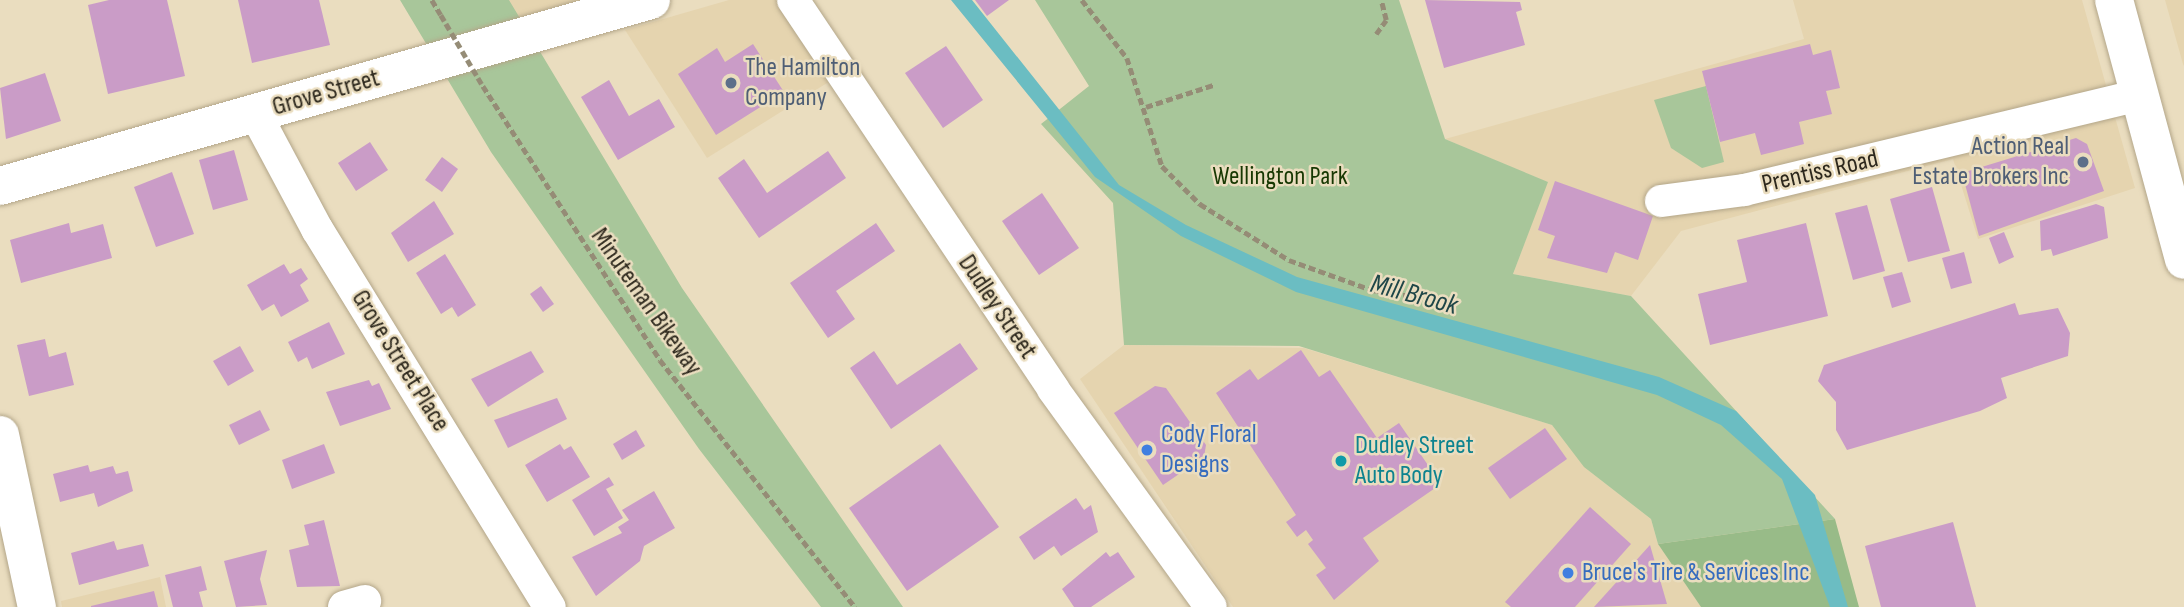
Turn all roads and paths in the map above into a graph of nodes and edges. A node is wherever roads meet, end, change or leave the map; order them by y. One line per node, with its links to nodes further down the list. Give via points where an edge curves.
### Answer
1 (432, 0): 20 (path, Minuteman Bikeway, bridge, via 653,350)
2 (651, 0): 11 (main road, Grove Street)
3 (793, 0): 21 (street, Dudley Street, via 1053,389)
4 (1082, 0): 10 (path, via 1127,58)
5 (1381, 0): 7 (path, via 1386,20)
6 (2114, 0): 9 (main road)
7 (1376, 34)
8 (1213, 85): 10 (path)
9 (2141, 95): 13 (street, Prentiss Road, via 1744,190); 14 (main road)
10 (1146, 107): 16 (path, via 1163,166 1200,204 1246,234 1338,279)
11 (255, 113): 12 (main road, Grove Street); 19 (street, Grove Street Place, via 317,229)
12 (0, 186)
13 (1661, 201)
14 (2178, 210): 15 (main road)
15 (2184, 260)
16 (1416, 297)
17 (0, 435): 18 (main road)
18 (37, 607)
19 (550, 607)
20 (855, 607)
21 (1211, 607)

